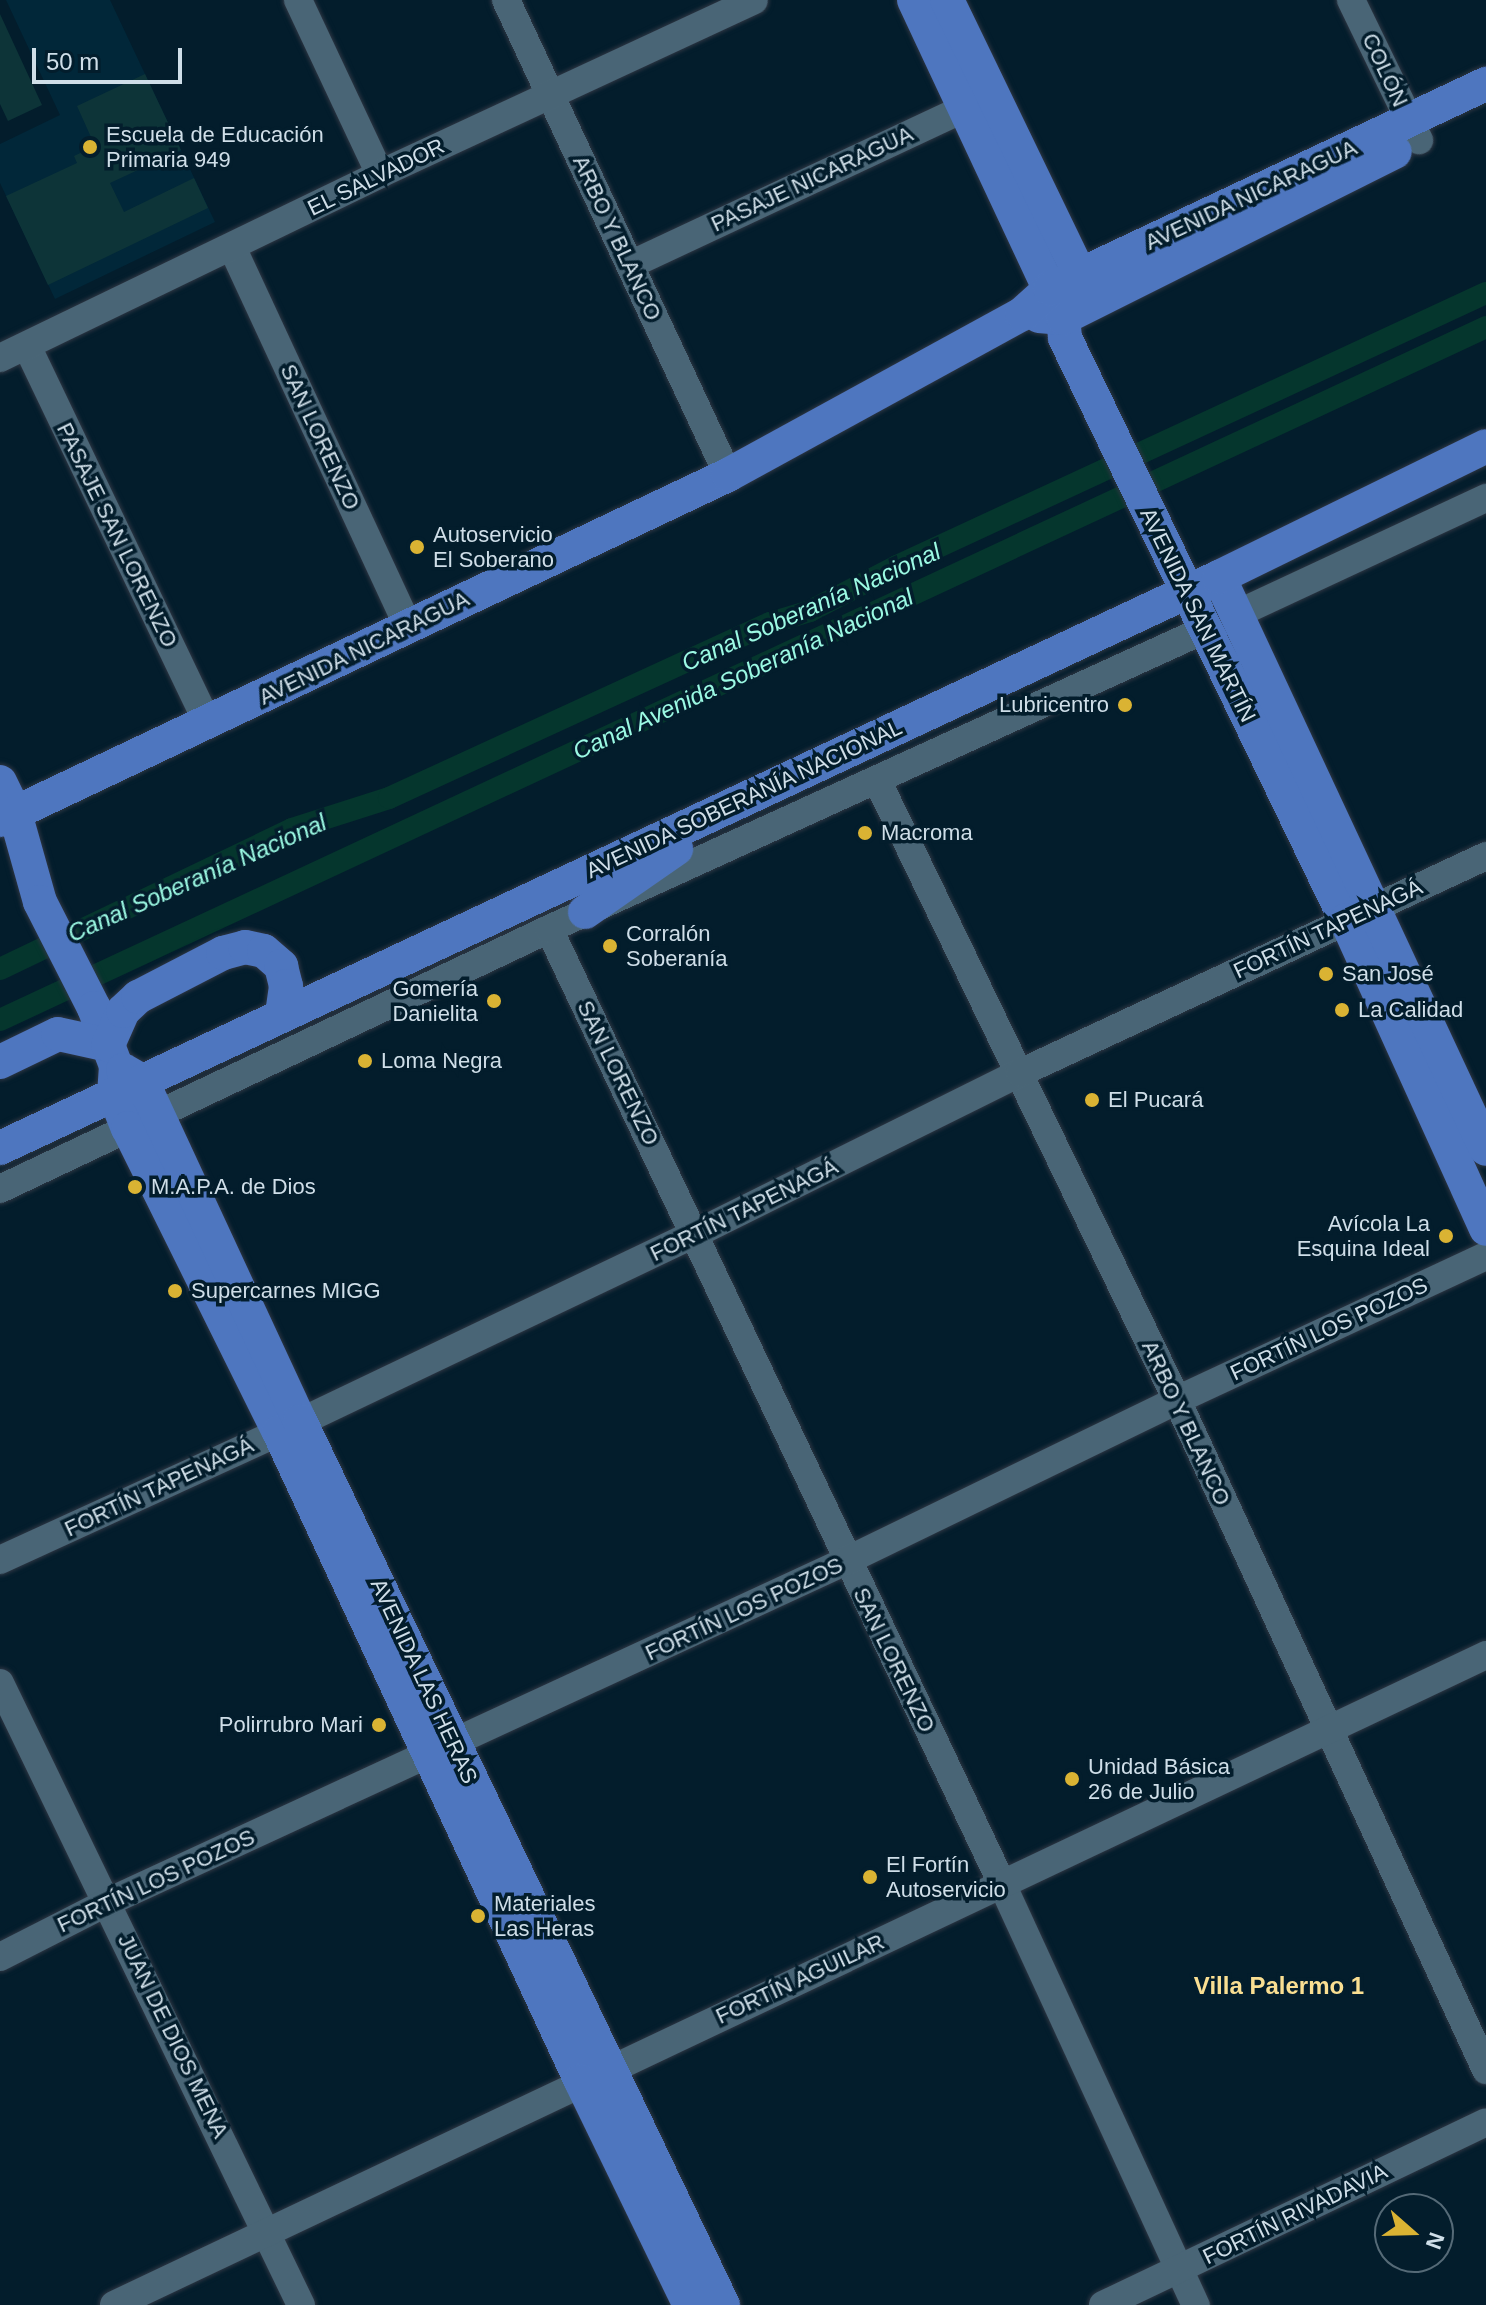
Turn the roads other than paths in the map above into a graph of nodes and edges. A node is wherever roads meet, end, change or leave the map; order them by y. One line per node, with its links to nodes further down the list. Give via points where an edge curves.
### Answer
1 (298, 0): 12 (street)
2 (506, 0): 8 (street, ARBO Y BLANCO)
3 (754, 0): 8 (street, EL SALVADOR)
4 (914, 0): 9 (main road, AVENIDA SAN MARTÍN)
5 (947, 0): 9 (main road, AVENIDA SAN MARTÍN)
6 (1351, 0): 11 (street, COLÓN)
7 (1486, 84): 11 (main road, AVENIDA NICARAGUA)
8 (551, 95): 12 (street, EL SALVADOR); 14 (street, ARBO Y BLANCO)
9 (980, 101): 14 (street, PASAJE NICARAGUA); 15 (main road, AVENIDA SAN MARTÍN)
10 (1486, 109): 11 (main road, AVENIDA NICARAGUA)
11 (1414, 131): 15 (main road, AVENIDA NICARAGUA)
12 (380, 174): 13 (street, EL SALVADOR)
13 (232, 247): 16 (street, EL SALVADOR); 24 (street, SAN LORENZO)
14 (630, 265): 19 (street, ARBO Y BLANCO)
15 (1071, 296): 19 (main road, AVENIDA NICARAGUA, via 1022,314); 22 (main road, AVENIDA SAN MARTÍN, via 1065,338)
16 (27, 346): 17 (street, EL SALVADOR); 26 (street, PASAJE SAN LORENZO)
17 (0, 358)
18 (1486, 446): 21 (main road, AVENIDA SOBERANÍA NACIONAL)
19 (728, 475): 24 (main road, AVENIDA NICARAGUA)
20 (1486, 498): 23 (street, AVENIDA SOBERANÍA NACIONAL)
21 (1219, 577): 22 (main road, AVENIDA SOBERANÍA NACIONAL); 23 (main road, AVENIDA SAN MARTÍN)
22 (1187, 592): 25 (main road, AVENIDA SAN MARTÍN); 29 (main road, AVENIDA SOBERANÍA NACIONAL)
23 (1237, 614): 25 (main road, AVENIDA SOBERANÍA NACIONAL); 33 (main road, AVENIDA SAN MARTÍN)
24 (408, 627): 26 (main road, AVENIDA NICARAGUA)
25 (1206, 629): 27 (street, AVENIDA SOBERANÍA NACIONAL); 33 (main road, AVENIDA SAN MARTÍN)
26 (208, 724): 30 (main road, AVENIDA NICARAGUA)
27 (877, 780): 32 (street, AVENIDA SOBERANÍA NACIONAL); 38 (street, ARBO Y BLANCO)
28 (0, 782): 30 (main road, AVENIDA LAS HERAS)
29 (755, 794): 32 (main road); 35 (main road, AVENIDA SOBERANÍA NACIONAL)
30 (7, 817): 37 (main road, AVENIDA LAS HERAS, via 40,902)
31 (1486, 856): 33 (street, FORTÍN TAPENAGÁ)
32 (585, 912): 34 (street, AVENIDA SOBERANÍA NACIONAL)
33 (1359, 915): 38 (street, FORTÍN TAPENAGÁ); 41 (main road, AVENIDA SAN MARTÍN); 43 (main road, AVENIDA SAN MARTÍN)
34 (549, 929): 39 (street, AVENIDA SOBERANÍA NACIONAL); 44 (street, SAN LORENZO)
35 (282, 1016): 37 (main road, AVENIDA SOBERANÍA NACIONAL); 37 (main road, via 286,986 281,966 264,951 245,947 223,953 138,997 123,1011)
36 (0, 1062): 37 (main road, via 58,1034)
37 (120, 1072): 39 (main road, AVENIDA LAS HERAS); 40 (main road, AVENIDA SOBERANÍA NACIONAL)
38 (1020, 1073): 44 (street, FORTÍN TAPENAGÁ); 46 (street, ARBO Y BLANCO)
39 (142, 1122): 42 (street, AVENIDA SOBERANÍA NACIONAL); 47 (main road, AVENIDA LAS HERAS)
40 (0, 1148)
41 (1486, 1149)
42 (0, 1189)
43 (1486, 1229)
44 (695, 1234): 47 (street, FORTÍN TAPENAGÁ); 49 (street, SAN LORENZO)
45 (1486, 1256): 46 (street, FORTÍN LOS POZOS)
46 (1177, 1400): 49 (street, FORTÍN LOS POZOS); 52 (street, ARBO Y BLANCO)
47 (290, 1427): 48 (street, FORTÍN TAPENAGÁ); 53 (main road, AVENIDA LAS HERAS)
48 (0, 1560)
49 (846, 1561): 53 (street, FORTÍN LOS POZOS); 54 (street, SAN LORENZO)
50 (1486, 1655): 52 (street, FORTÍN AGUILAR)
51 (0, 1683): 55 (street, JUAN DE DIOS MENA)
52 (1330, 1729): 54 (street, FORTÍN AGUILAR); 57 (street, ARBO Y BLANCO)
53 (442, 1749): 55 (street, FORTÍN LOS POZOS); 58 (main road, AVENIDA LAS HERAS)
54 (1002, 1884): 58 (street, FORTÍN AGUILAR); 61 (street, SAN LORENZO)
55 (108, 1902): 56 (street, FORTÍN LOS POZOS); 60 (street, JUAN DE DIOS MENA)
56 (0, 1957)
57 (1486, 2070)
58 (595, 2075): 60 (street, FORTÍN AGUILAR); 64 (main road, AVENIDA LAS HERAS); 65 (main road, AVENIDA LAS HERAS)
59 (1486, 2122): 61 (street, FORTÍN RIVADAVIA)
60 (267, 2233): 62 (street, FORTÍN AGUILAR); 63 (street, JUAN DE DIOS MENA)
61 (1179, 2270): 66 (street, FORTÍN RIVADAVIA); 67 (street, SAN LORENZO)
62 (114, 2305)
63 (301, 2305)
64 (690, 2305)
65 (723, 2305)
66 (1103, 2305)
67 (1196, 2305)

